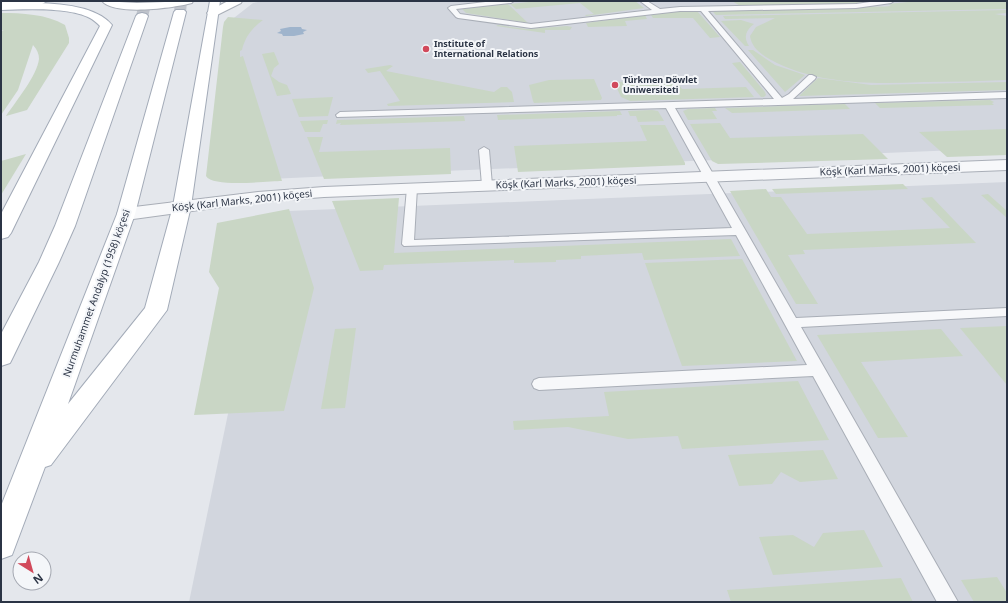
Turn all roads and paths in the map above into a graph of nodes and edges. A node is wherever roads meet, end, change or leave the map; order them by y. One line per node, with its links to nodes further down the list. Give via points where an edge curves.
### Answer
1 (42, 1): 10 (main road)
2 (107, 1): 11 (main road, via 126,5); 17 (main road)
3 (237, 1): 12 (main road)
4 (511, 1): 9 (lane)
5 (643, 1): 15 (lane)
6 (722, 1): 13 (lane)
7 (891, 1): 8 (lane)
8 (880, 2): 13 (lane, via 856,6)
9 (465, 3): 15 (lane, via 451,8 458,16 524,26)
10 (1, 6): 17 (main road, via 83,12 93,14)
11 (184, 7): 29 (main road, Nurmuhammet Andalyp (1958) köçesi)
12 (214, 7): 28 (main road)
13 (734, 8): 14 (lane)
14 (703, 9): 15 (lane); 20 (lane)
15 (658, 11)
16 (142, 16): 34 (main road, via 65,226)
17 (106, 25): 31 (main road)
18 (812, 77): 20 (lane, via 792,96)
19 (1007, 95): 20 (lane)
20 (781, 102): 21 (lane)
21 (669, 105): 22 (lane); 25 (lane)
22 (340, 115)
23 (484, 150): 26 (lane)
24 (1007, 165): 25 (street, Köşk (Karl Marks, 2001) köçesi)
25 (709, 176): 26 (street, Köşk (Karl Marks, 2001) köçesi); 30 (lane)
26 (487, 185): 27 (street, Köşk (Karl Marks, 2001) köçesi)
27 (412, 188): 28 (street, Köşk (Karl Marks, 2001) köçesi, via 300,193); 30 (lane, via 408,244)
28 (182, 206): 29 (street, Köşk (Karl Marks, 2001) köçesi); 37 (main road, via 156,310)
29 (126, 214): 37 (main road, Nurmuhammet Andalyp (1958) köçesi)
30 (740, 231): 33 (lane)
31 (1, 233)
32 (1007, 312): 33 (lane)
33 (792, 323): 35 (lane)
34 (1, 357)
35 (818, 370): 36 (lane); 39 (lane)
36 (539, 384)
37 (26, 476): 38 (main road, Nurmuhammet Andalyp (1958) köçesi)
38 (1, 545)
39 (948, 602)

